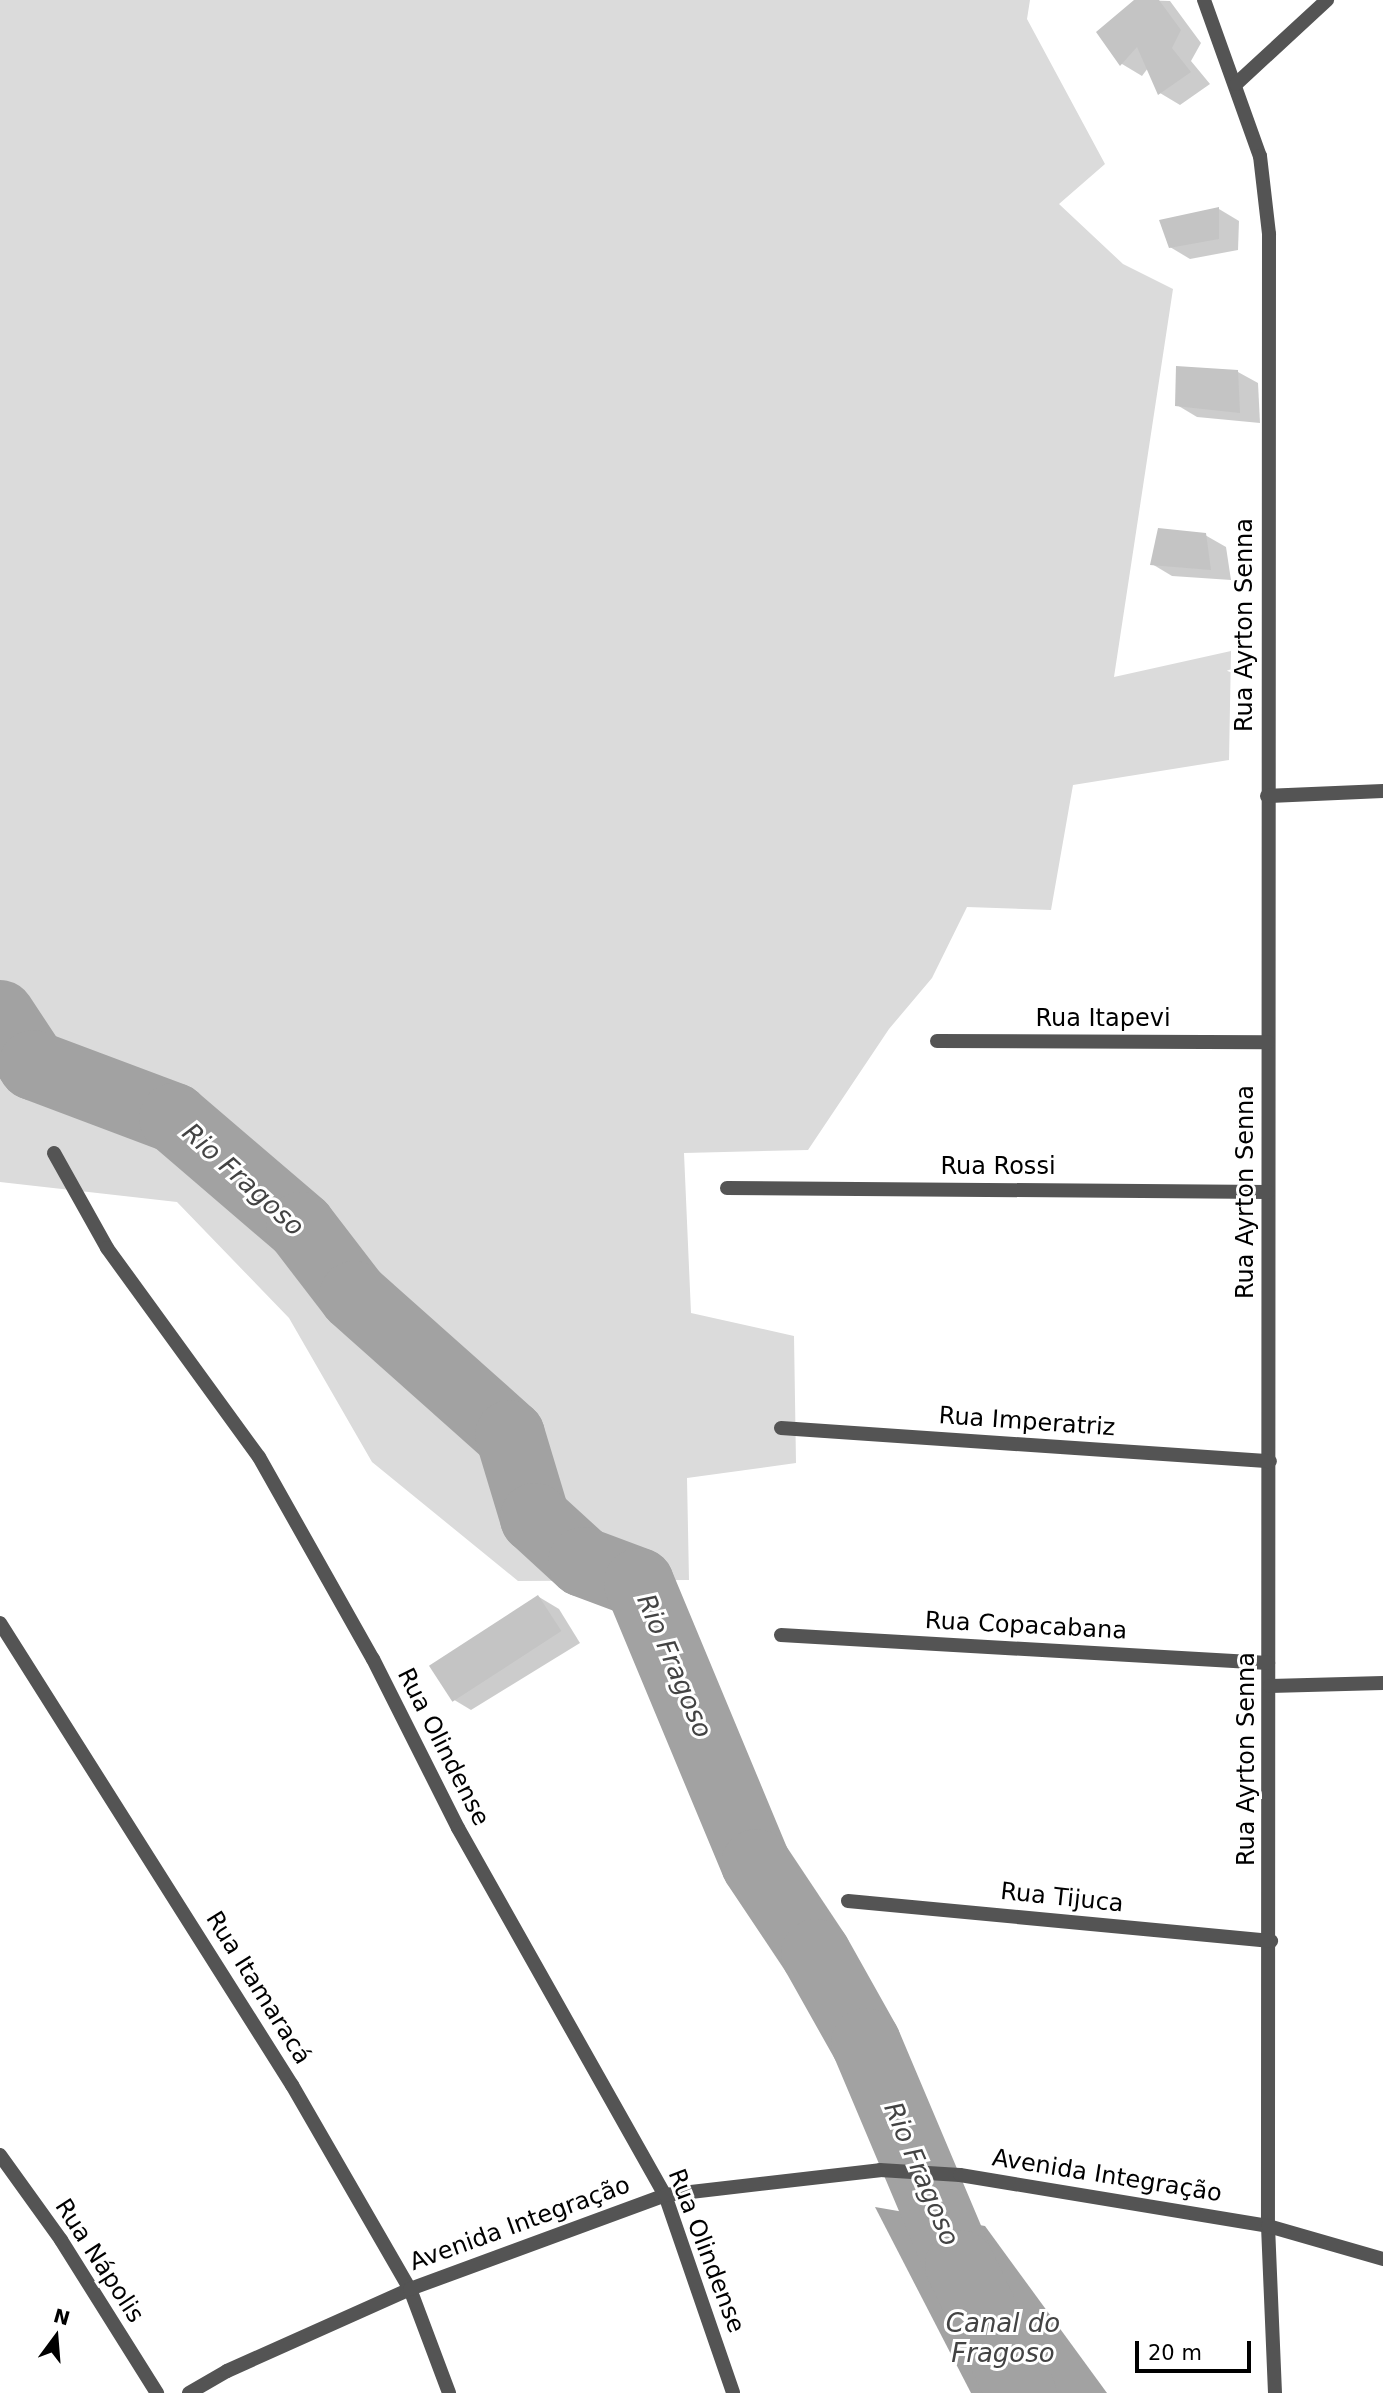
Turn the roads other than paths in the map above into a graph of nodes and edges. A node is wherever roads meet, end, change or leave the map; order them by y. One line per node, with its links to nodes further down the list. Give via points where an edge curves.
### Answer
1 (1204, 0): 3 (street, Rua Ayrton Senna)
2 (1327, 0): 3 (street)
3 (1236, 83): 5 (street, Rua Ayrton Senna, via 1260,156 1269,234)
4 (1383, 791): 5 (street)
5 (1267, 796): 7 (street, Rua Ayrton Senna)
6 (937, 1041): 7 (street, Rua Itapevi)
7 (1268, 1042): 10 (street, Rua Ayrton Senna)
8 (54, 1153): 21 (street, Rua Olindense, via 107,1248 259,1457 373,1659 458,1828)
9 (727, 1188): 10 (street, Rua Rossi)
10 (1268, 1192): 12 (street, Rua Ayrton Senna)
11 (781, 1429): 12 (street, Rua Imperatriz)
12 (1270, 1461): 15 (street, Rua Ayrton Senna)
13 (0, 1623): 24 (street, Rua Itamaracá, via 292,2085)
14 (781, 1635): 15 (street, Rua Copacabana)
15 (1269, 1663): 17 (street, Rua Ayrton Senna)
16 (1383, 1683): 17 (street)
17 (1270, 1686): 19 (street, Rua Ayrton Senna)
18 (848, 1900): 19 (street, Rua Tijuca)
19 (1271, 1941): 22 (street, Rua Ayrton Senna)
20 (0, 2155): 25 (street, Rua Nápolis, via 61,2240)
21 (665, 2195): 22 (street, Avenida Integração, via 880,2170 960,2175); 24 (street, Avenida Integração); 28 (street, Rua Olindense)
22 (1268, 2226): 23 (street, Avenida Integração); 29 (street, Rua Ayrton Senna)
23 (1383, 2259)
24 (410, 2289): 26 (street, Avenida Integração, via 227,2371); 27 (street, Rua Itamaracá)
25 (157, 2393)
26 (189, 2393)
27 (449, 2393)
28 (733, 2393)
29 (1275, 2393)

